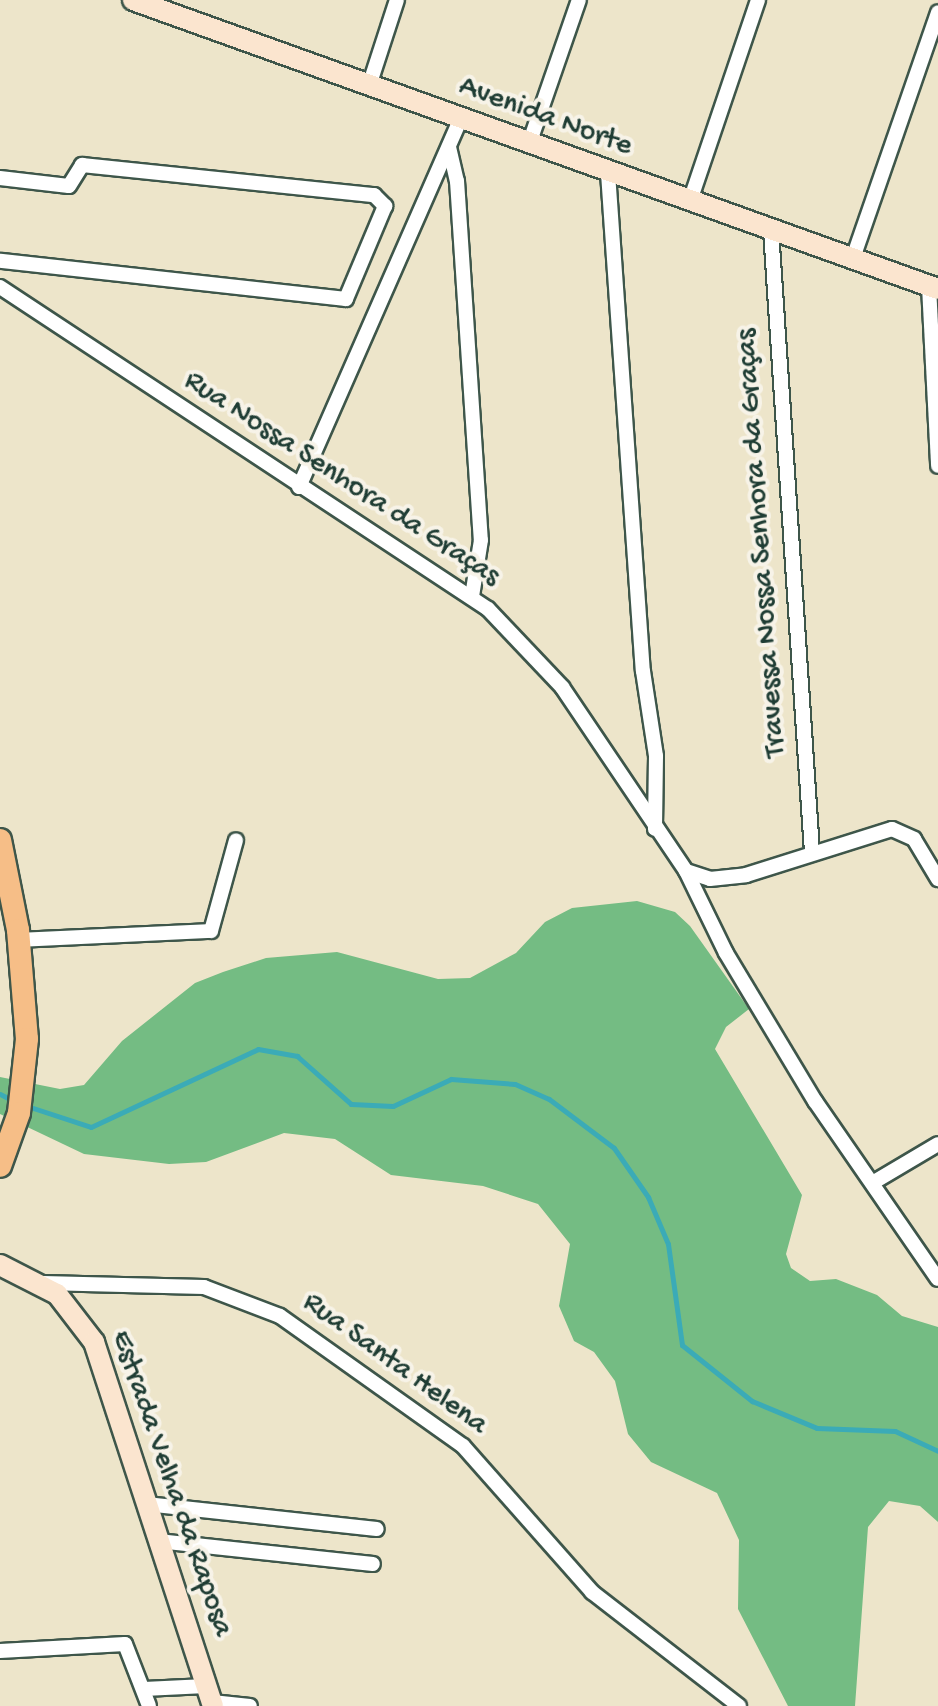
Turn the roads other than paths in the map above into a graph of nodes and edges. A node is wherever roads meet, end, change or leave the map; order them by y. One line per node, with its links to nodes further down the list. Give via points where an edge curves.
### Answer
1 (133, 0): 5 (main road, Avenida Norte)
2 (397, 0): 7 (street)
3 (579, 0): 9 (street)
4 (758, 0): 13 (street)
5 (176, 8): 7 (main road, Avenida Norte)
6 (938, 12): 15 (street)
7 (369, 86): 8 (main road, Avenida Norte)
8 (460, 120): 9 (main road, Avenida Norte); 10 (street)
9 (528, 144): 11 (main road, Avenida Norte)
10 (449, 147): 20 (street); 21 (street, via 457,181 481,540)
11 (608, 173): 13 (main road, Avenida Norte); 22 (street, via 643,671 656,756)
12 (0, 181): 16 (street, via 69,186 82,165 374,195 385,206 346,300)
13 (690, 201): 14 (main road, Avenida Norte)
14 (771, 230): 15 (main road, Avenida Norte); 25 (street, Travessa Nossa Senhora da Graças)
15 (853, 258): 18 (main road, Avenida Norte)
16 (0, 261)
17 (0, 287): 20 (street, Rua Nossa Senhora da Graças)
18 (934, 287): 19 (street)
19 (938, 466)
20 (299, 487): 21 (street, Rua Nossa Senhora da Graças)
21 (472, 596): 22 (street, Rua Nossa Senhora da Graças, via 552,674)
22 (655, 830): 26 (street, Rua Nossa Senhora da Graças)
23 (0, 840): 28 (main road)
24 (236, 840): 28 (street, via 210,931)
25 (812, 852): 26 (street, via 726,879); 27 (street, via 900,830 920,846)
26 (686, 871): 31 (street, Rua Nossa Senhora da Graças, via 785,1052)
27 (938, 879)
28 (19, 940): 30 (main road, via 26,998 20,1104)
29 (938, 1144): 31 (street)
30 (0, 1166)
31 (874, 1182): 33 (street, Rua Nossa Senhora da Graças)
32 (0, 1265): 34 (main road, Estrada Velha da Raposa)
33 (938, 1279)
34 (42, 1284): 35 (main road, Estrada Velha da Raposa, via 70,1306 94,1342); 44 (street, Rua Santa Helena, via 204,1287 280,1316 463,1446 592,1592)
35 (146, 1504): 36 (street); 37 (main road, Estrada Velha da Raposa)
36 (377, 1528)
37 (158, 1541): 38 (street); 41 (main road, Estrada Velha da Raposa)
38 (373, 1564)
39 (0, 1651): 40 (street, via 125,1644)
40 (144, 1689): 41 (street); 42 (street)
41 (210, 1698): 43 (street)
42 (149, 1706)
43 (250, 1706)
44 (739, 1706)

